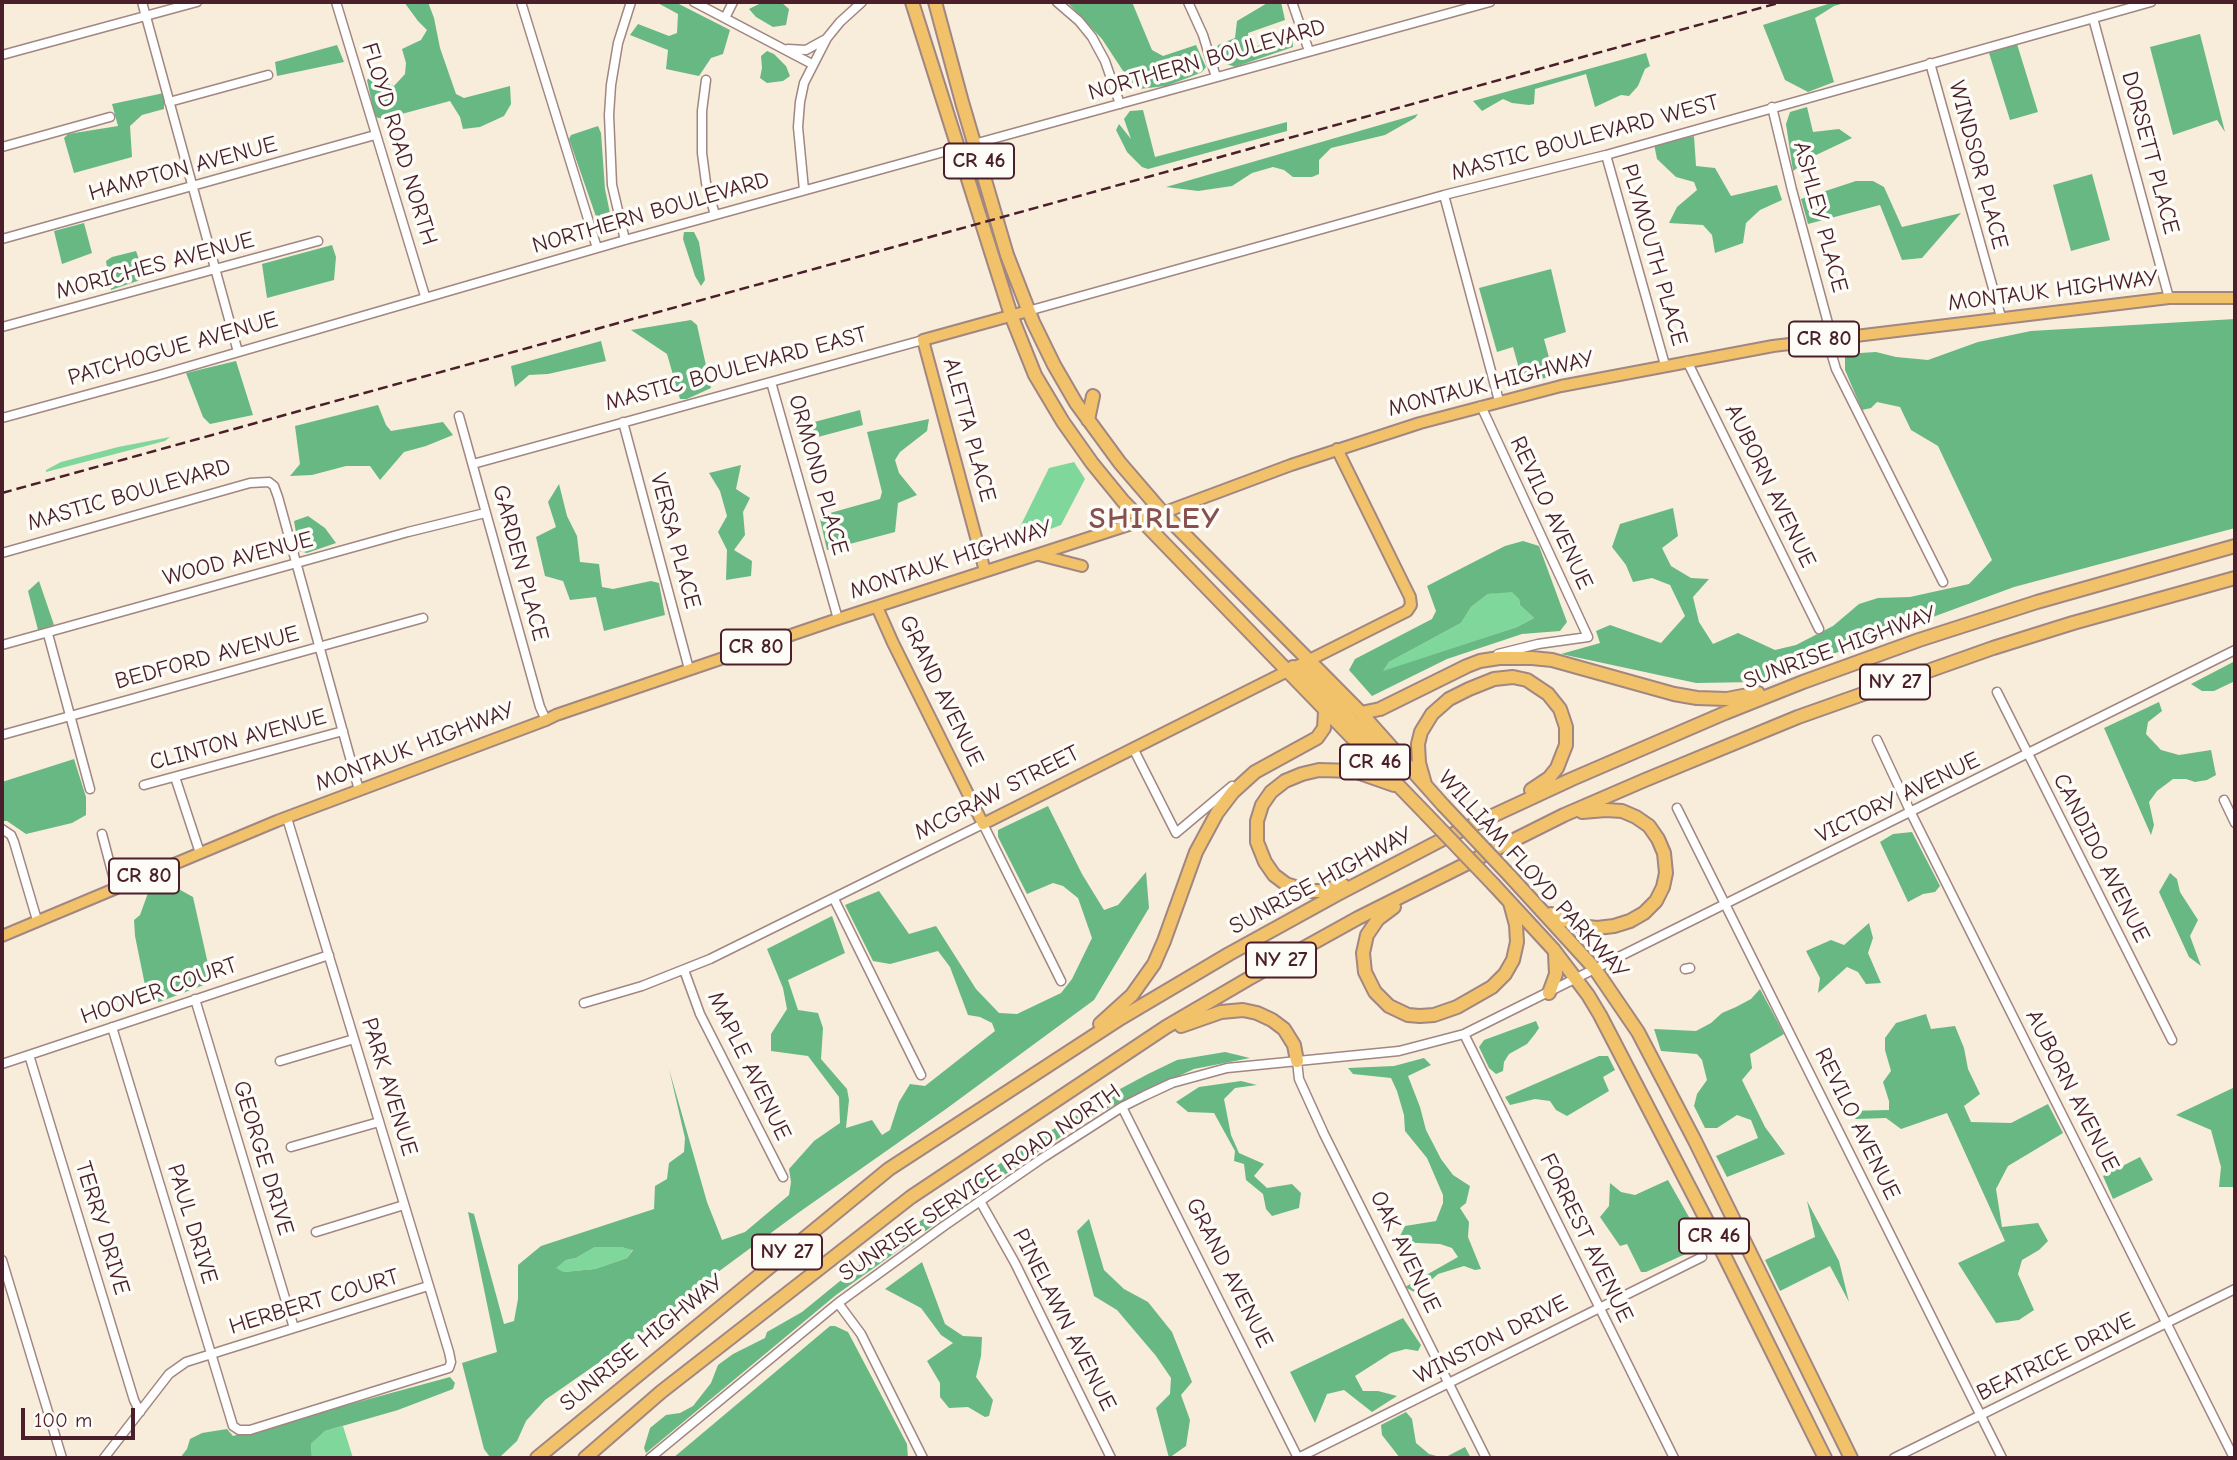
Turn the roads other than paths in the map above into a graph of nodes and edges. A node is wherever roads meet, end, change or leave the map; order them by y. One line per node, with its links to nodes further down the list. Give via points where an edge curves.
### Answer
1 (142, 2): 16 (street)
2 (197, 2): 16 (street)
3 (336, 2): 32 (street, FLOYD ROAD NORTH)
4 (521, 2): 44 (street)
5 (631, 2): 42 (street, via 618,43 608,115 612,185)
6 (694, 2): 17 (street)
7 (733, 2): 17 (street)
8 (862, 2): 19 (street)
9 (912, 2): 35 (highway, WILLIAM FLOYD PARKWAY / CR 46)
10 (935, 2): 33 (highway, WILLIAM FLOYD PARKWAY / CR 46)
11 (1057, 2): 29 (street, via 1092,37)
12 (1188, 2): 26 (street)
13 (1292, 2): 21 (street)
14 (1490, 2): 21 (street, NORTHERN BOULEVARD)
15 (2151, 2): 18 (street, MASTIC BOULEVARD WEST)
16 (145, 16): 22 (street); 28 (street)
17 (725, 18): 20 (street)
18 (2093, 18): 23 (street, MASTIC BOULEVARD WEST); 47 (street, DORSETT PLACE)
19 (827, 37): 20 (street, via 806,50); 24 (street)
20 (781, 48): 24 (street)
21 (1309, 51): 26 (street, NORTHERN BOULEVARD)
22 (2, 55)
23 (1930, 63): 30 (street, MASTIC BOULEVARD WEST); 52 (street, WINDSOR PLACE)
24 (812, 64): 38 (street, via 798,118)
25 (268, 75): 28 (street)
26 (1216, 76): 29 (street, NORTHERN BOULEVARD)
27 (706, 80): 40 (street, via 702,153)
28 (169, 102): 37 (street)
29 (1121, 104): 33 (street, NORTHERN BOULEVARD)
30 (1772, 107): 36 (street, MASTIC BOULEVARD WEST); 54 (street, ASHLEY PLACE)
31 (110, 117): 34 (street)
32 (375, 135): 37 (street, HAMPTON AVENUE); 46 (street, FLOYD ROAD NORTH)
33 (974, 144): 49 (highway, WILLIAM FLOYD PARKWAY / CR 46)
34 (2, 146)
35 (958, 148): 38 (street, NORTHERN BOULEVARD); 50 (highway, WILLIAM FLOYD PARKWAY / CR 46)
36 (1606, 155): 39 (street, MASTIC BOULEVARD WEST); 58 (street, PLYMOUTH PLACE)
37 (191, 187): 41 (street, HAMPTON AVENUE); 45 (street)
38 (804, 190): 40 (street, NORTHERN BOULEVARD)
39 (1444, 195): 49 (street, MASTIC BOULEVARD WEST); 61 (street)
40 (715, 215): 42 (street, NORTHERN BOULEVARD)
41 (2, 239)
42 (625, 240): 44 (street, NORTHERN BOULEVARD)
43 (317, 241): 45 (street, MORICHES AVENUE)
44 (597, 248): 46 (street, NORTHERN BOULEVARD)
45 (215, 269): 53 (street, MORICHES AVENUE); 56 (street)
46 (425, 296): 51 (street, NORTHERN BOULEVARD)
47 (2169, 298): 48 (main road, MONTAUK HIGHWAY / CR 80); 52 (main road, MONTAUK HIGHWAY / CR 80)
48 (2235, 298)
49 (1028, 311): 50 (main road); 65 (highway, WILLIAM FLOYD PARKWAY / CR 46)
50 (1011, 315): 55 (main road, MASTIC BOULEVARD EAST); 71 (highway, WILLIAM FLOYD PARKWAY / CR 46, via 1035,375 1063,422)
51 (355, 317): 56 (street, PATCHOGUE AVENUE)
52 (2001, 317): 54 (main road, MONTAUK HIGHWAY / CR 80)
53 (2, 327)
54 (1829, 338): 57 (main road, MONTAUK HIGHWAY / CR 80); 80 (street, via 1836,369)
55 (923, 340): 59 (street, MASTIC BOULEVARD EAST); 77 (main road, ALETTA PLACE)
56 (237, 352): 64 (street, PATCHOGUE AVENUE)
57 (1687, 361): 58 (main road, MONTAUK HIGHWAY / CR 80); 87 (street, AUBORN AVENUE)
58 (1665, 365): 61 (main road, MONTAUK HIGHWAY / CR 80)
59 (771, 382): 66 (street, MASTIC BOULEVARD EAST); 86 (street, ORMOND PLACE)
60 (1094, 396): 65 (highway)
61 (1499, 401): 62 (main road, MONTAUK HIGHWAY / CR 80)
62 (1480, 406): 67 (main road, MONTAUK HIGHWAY / CR 80); 93 (street, REVILO AVENUE, via 1588,637 1527,646)
63 (458, 415): 68 (street, GARDEN PLACE)
64 (2, 418)
65 (1088, 420): 70 (highway, WILLIAM FLOYD PARKWAY / CR 46)
66 (623, 422): 68 (street, MASTIC BOULEVARD EAST); 94 (street, VERSA PLACE)
67 (1337, 449): 70 (main road, MONTAUK HIGHWAY / CR 80); 92 (main road, MCGRAW STREET, via 1410,597 1410,606)
68 (473, 464): 69 (street, GARDEN PLACE)
69 (485, 513): 75 (street, WOOD AVENUE); 101 (street, GARDEN PLACE)
70 (1163, 513): 71 (main road, MONTAUK HIGHWAY / CR 80); 92 (highway, WILLIAM FLOYD PARKWAY / CR 46)
71 (1141, 521): 74 (main road, MONTAUK HIGHWAY / CR 80); 78 (highway, WILLIAM FLOYD PARKWAY / CR 46)
72 (2235, 546): 96 (highway, SUNRISE HIGHWAY / NY 27, via 2037,602)
73 (2, 553): 75 (street, MASTIC BOULEVARD, via 250,483 269,482 278,497)
74 (1036, 554): 76 (main road); 77 (main road, MONTAUK HIGHWAY / CR 80)
75 (296, 564): 88 (street, WOOD AVENUE); 90 (street)
76 (1082, 566)
77 (985, 571): 82 (main road, MONTAUK HIGHWAY / CR 80)
78 (1193, 575): 81 (highway); 84 (highway, WILLIAM FLOYD PARKWAY / CR 46)
79 (2235, 578): 119 (highway, NY 27, via 2073,623 1901,679)
80 (1942, 582)
81 (1199, 596)
82 (877, 607): 86 (main road, MONTAUK HIGHWAY / CR 80); 122 (main road, GRAND AVENUE)
83 (1209, 607): 84 (highway)
84 (1226, 608): 95 (highway, WILLIAM FLOYD PARKWAY / CR 46)
85 (423, 618): 90 (street, BEDFORD AVENUE)
86 (838, 619): 94 (main road, MONTAUK HIGHWAY / CR 80)
87 (1819, 629)
88 (48, 634): 89 (street, WOOD AVENUE); 100 (street)
89 (2, 645)
90 (319, 647): 100 (street, BEDFORD AVENUE); 102 (street)
91 (2235, 650): 106 (street, VICTORY AVENUE)
92 (1309, 660): 95 (main road, MCGRAW STREET); 99 (highway, WILLIAM FLOYD PARKWAY / CR 46)
93 (1480, 661): 96 (highway, via 1552,660 1708,699); 99 (highway, via 1380,709)
94 (689, 669): 101 (main road, MONTAUK HIGHWAY / CR 80)
95 (1290, 669): 98 (highway, WILLIAM FLOYD PARKWAY / CR 46); 105 (main road, MCGRAW STREET); 108 (highway, via 1305,673 1384,755)
96 (1803, 682): 117 (highway, SUNRISE HIGHWAY / NY 27)
97 (1997, 692): 106 (street, CANDIDO AVENUE)
98 (1325, 710): 107 (highway, via 1324,728 1317,738); 113 (highway, WILLIAM FLOYD PARKWAY / CR 46)
99 (1361, 713): 108 (highway, WILLIAM FLOYD PARKWAY / CR 46)
100 (69, 716): 103 (street, BEDFORD AVENUE); 112 (street)
101 (546, 720): 114 (main road, MONTAUK HIGHWAY / CR 80)
102 (343, 731): 109 (street, CLINTON AVENUE); 114 (street)
103 (2, 735)
104 (1877, 740): 118 (street, AUBORN AVENUE)
105 (1133, 748): 107 (street, via 1176,833 1235,783); 122 (main road, MCGRAW STREET)
106 (2028, 755): 118 (street, VICTORY AVENUE); 147 (street, CANDIDO AVENUE)
107 (1255, 772): 152 (highway, via 1233,792 1206,831 1147,975 1121,1006)
108 (1415, 776): 111 (highway, WILLIAM FLOYD PARKWAY / CR 46)
109 (175, 777): 110 (street, CLINTON AVENUE); 125 (street)
110 (144, 785)
111 (1427, 788): 117 (highway, via 1418,744 1432,714 1449,699 1487,681 1527,680 1560,709 1566,727 1565,751 1549,778); 132 (highway, WILLIAM FLOYD PARKWAY / CR 46, bridge)
112 (90, 789)
113 (1402, 789): 126 (highway, via 1354,771 1319,770 1278,786 1259,813 1258,849 1268,869 1286,884 1322,891); 130 (highway, WILLIAM FLOYD PARKWAY / CR 46, bridge)
114 (359, 790): 120 (main road, MONTAUK HIGHWAY / CR 80)
115 (2224, 800): 121 (street)
116 (1678, 807): 131 (street, REVILO AVENUE)
117 (1495, 813): 126 (highway, SUNRISE HIGHWAY / NY 27)
118 (1911, 813): 131 (street, VICTORY AVENUE); 168 (street, AUBORN AVENUE)
119 (1564, 815): 127 (highway, NY 27); 132 (highway, via 1615,810 1643,821 1662,846 1665,881 1650,908 1614,926 1580,926)
120 (287, 818): 125 (main road, MONTAUK HIGHWAY / CR 80); 136 (street, PARK AVENUE)
121 (2235, 823)
122 (983, 824): 129 (street, MCGRAW STREET); 140 (street, GRAND AVENUE)
123 (4, 830): 133 (street, via 14,842)
124 (102, 834): 128 (street)
125 (200, 853): 128 (main road, MONTAUK HIGHWAY / CR 80)
126 (1373, 875): 152 (highway, SUNRISE HIGHWAY / NY 27, via 1219,960)
127 (1430, 881): 130 (highway, via 1378,919 1364,947 1364,966 1372,988 1389,1006 1408,1015 1446,1011 1502,979 1517,948); 148 (highway, NY 27, via 1248,979)
128 (117, 887): 133 (main road, MONTAUK HIGHWAY / CR 80)
129 (834, 899): 138 (street, MCGRAW STREET); 154 (street)
130 (1510, 902): 135 (highway, WILLIAM FLOYD PARKWAY / CR 46)
131 (1726, 903): 137 (street, VICTORY AVENUE); 173 (street, REVILO AVENUE)
132 (1542, 910): 137 (highway, WILLIAM FLOYD PARKWAY / CR 46)
133 (37, 920): 134 (main road, MONTAUK HIGHWAY / CR 80)
134 (2, 936)
135 (1554, 950): 139 (highway, WILLIAM FLOYD PARKWAY / CR 46); 141 (highway, via 1557,971)
136 (329, 955): 142 (street, HOOVER COURT); 146 (street, PARK AVENUE)
137 (1595, 969): 139 (street, VICTORY AVENUE); 186 (highway, WILLIAM FLOYD PARKWAY / CR 46, via 1653,1059)
138 (684, 970): 143 (street, MCGRAW STREET); 158 (street, MAPLE AVENUE, via 700,1014)
139 (1577, 980): 141 (street, SUNRISE SERVICE ROAD NORTH); 185 (highway, WILLIAM FLOYD PARKWAY / CR 46, via 1627,1066)
140 (1060, 981)
141 (1549, 993): 145 (street, SUNRISE SERVICE ROAD NORTH)
142 (195, 999): 144 (street, HOOVER COURT); 169 (street, GEORGE DRIVE)
143 (584, 1003)
144 (112, 1027): 149 (street, HOOVER COURT); 170 (street, PAUL DRIVE)
145 (1464, 1034): 150 (street, SUNRISE SERVICE ROAD NORTH, via 1399,1051); 167 (street, FORREST AVENUE)
146 (354, 1039): 151 (street); 156 (street, PARK AVENUE)
147 (2172, 1040)
148 (1137, 1048): 150 (highway, via 1194,1020 1243,1010 1284,1028); 178 (highway, NY 27, via 911,1197 661,1392)
149 (29, 1055): 153 (street, HOOVER COURT); 172 (street, TERRY DRIVE)
150 (1297, 1060): 155 (street, SUNRISE SERVICE ROAD NORTH, via 1209,1072 1172,1083); 171 (street, OAK AVENUE, via 1299,1079 1324,1134)
151 (280, 1061)
152 (1051, 1063): 177 (highway, SUNRISE HIGHWAY / NY 27, via 889,1169)
153 (2, 1064)
154 (922, 1075)
155 (1122, 1107): 159 (street, SUNRISE SERVICE ROAD NORTH); 182 (street, GRAND AVENUE)
156 (379, 1122): 157 (street); 160 (street, PARK AVENUE)
157 (291, 1147)
158 (783, 1177)
159 (980, 1201): 166 (street, SUNRISE SERVICE ROAD NORTH); 181 (street, PINELAWN AVENUE)
160 (404, 1205): 161 (street); 164 (street, PARK AVENUE)
161 (316, 1232)
162 (1702, 1257): 167 (street, WINSTON DRIVE)
163 (2, 1260): 175 (street)
164 (428, 1286): 169 (street, HERBERT COURT); 174 (street, PARK AVENUE, via 449,1352 449,1368)
165 (2235, 1289): 168 (street, BEATRICE DRIVE)
166 (838, 1303): 179 (street, SUNRISE SERVICE ROAD NORTH); 180 (street, via 860,1334)
167 (1599, 1308): 171 (street, WINSTON DRIVE); 184 (street, FORREST AVENUE)
168 (2168, 1322): 173 (street, BEATRICE DRIVE); 189 (street, AUBORN AVENUE)
169 (294, 1328): 170 (street, HERBERT COURT)
170 (211, 1354): 172 (street, HERBERT COURT, via 186,1362 169,1374); 174 (street, PAUL DRIVE, via 231,1421)
171 (1449, 1383): 182 (street, WINSTON DRIVE); 183 (street, OAK AVENUE)
172 (140, 1412): 176 (street, HERBERT COURT)
173 (1981, 1416): 187 (street, BEATRICE DRIVE); 188 (street, REVILO AVENUE)
174 (239, 1430)
175 (62, 1458)
176 (104, 1458)
177 (537, 1458)
178 (585, 1458)
179 (650, 1458)
180 (923, 1458)
181 (1111, 1458)
182 (1298, 1458)
183 (1486, 1458)
184 (1674, 1458)
185 (1825, 1458)
186 (1852, 1458)
187 (1894, 1458)
188 (2002, 1458)
189 (2234, 1458)

